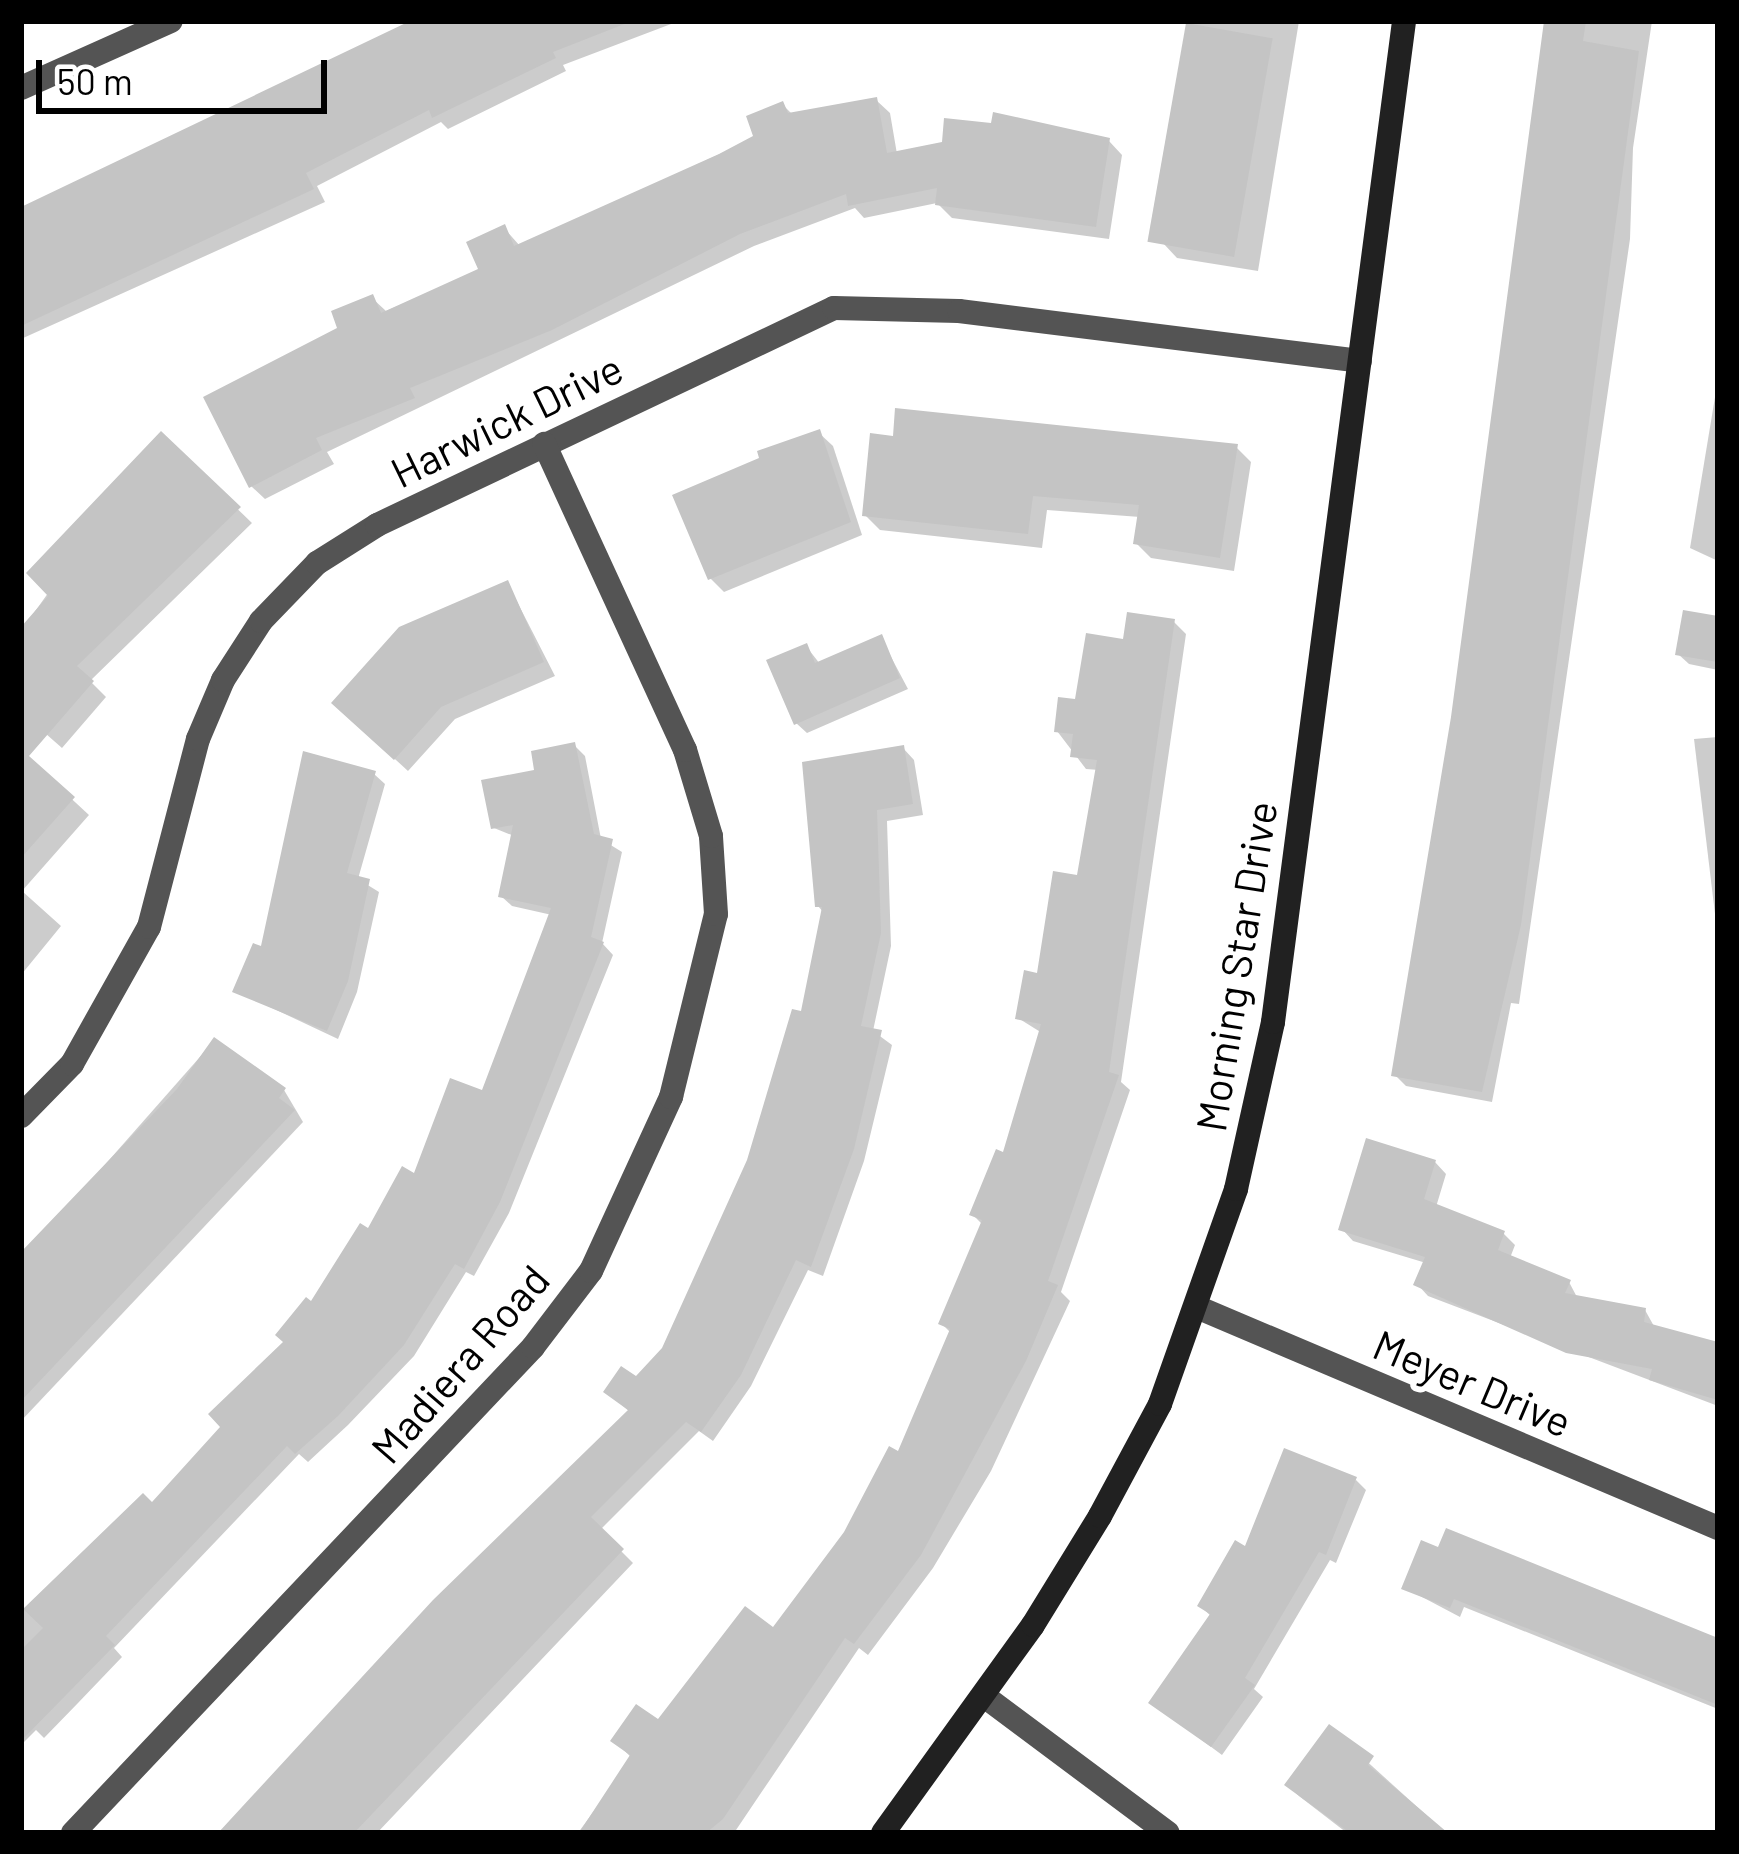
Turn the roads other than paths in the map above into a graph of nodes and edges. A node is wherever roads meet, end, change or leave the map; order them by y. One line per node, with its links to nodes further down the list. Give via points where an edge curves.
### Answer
1 (171, 21): 3 (street)
2 (1404, 21): 4 (street, Morning Star Drive)
3 (21, 88)
4 (1360, 361): 5 (street, Harwick Drive, via 959,311 834,308); 7 (street, Morning Star Drive, via 1273,1022)
5 (544, 444): 6 (street, Harwick Drive, via 376,525 317,562 261,621 198,739 149,927 72,1064); 10 (street, Madiera Road, via 685,750 711,836 716,914 670,1097 591,1271 532,1347)
6 (21, 1116)
7 (1199, 1308): 8 (street, Meyer Drive); 9 (street, Morning Star Drive, via 1160,1404 1100,1516)
8 (1718, 1528)
9 (984, 1696): 11 (street, Morning Star Drive); 12 (street)
10 (73, 1833)
11 (883, 1833)
12 (1168, 1833)

